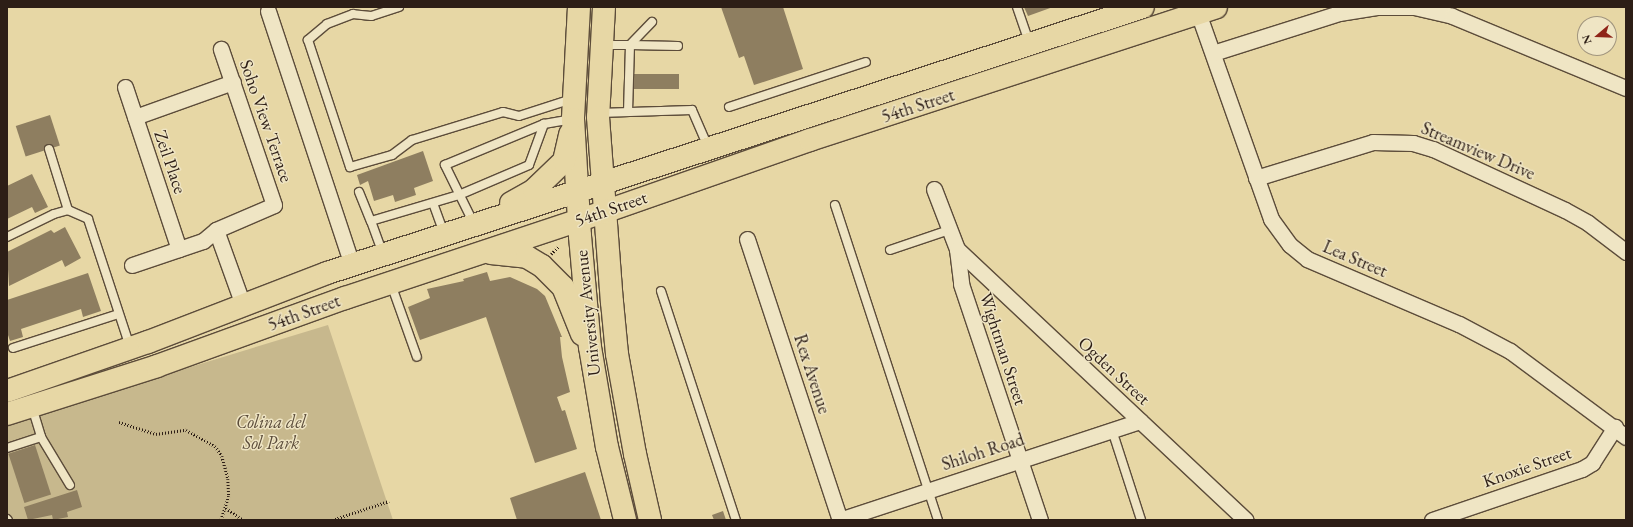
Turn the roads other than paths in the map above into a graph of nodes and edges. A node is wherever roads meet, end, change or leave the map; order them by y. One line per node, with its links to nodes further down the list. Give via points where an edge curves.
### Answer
1 (399, 7): 20 (lane, via 371,16 352,14 327,24 308,40 350,167 392,155 412,140 503,112 519,116)
2 (579, 7): 20 (main road, University Avenue)
3 (604, 7): 9 (main road, University Avenue)
4 (1018, 7): 11 (lane)
5 (1143, 7): 11 (main road, 54th Street)
6 (268, 9): 55 (street)
7 (1203, 9): 14 (street, Lea Street); 27 (main road, 54th Street)
8 (652, 22): 10 (lane)
9 (602, 45): 10 (lane); 23 (main road, University Avenue)
10 (630, 45): 12 (lane); 22 (lane)
11 (1030, 45): 19 (main road, 54th Street)
12 (678, 46)
13 (221, 48): 16 (street, Soho View Terrace)
14 (1213, 53): 18 (street, via 1339,13 1414,7 1452,16); 30 (street, Lea Street)
15 (866, 62): 21 (lane)
16 (233, 82): 24 (street); 43 (street, Soho View Terrace, via 274,205)
17 (125, 87): 24 (street, Zeil Place)
18 (1626, 88)
19 (877, 95): 27 (main road, via 872,108); 28 (main road, 54th Street)
20 (574, 98): 25 (main road, University Avenue)
21 (729, 107)
22 (628, 111): 23 (lane); 28 (lane, via 692,110)
23 (599, 113): 31 (main road, University Avenue)
24 (135, 117): 48 (street, Zeil Place)
25 (573, 119): 26 (lane); 33 (main road, University Avenue); 42 (main road, via 564,161 534,190)
26 (544, 124): 35 (lane, via 529,165); 35 (lane, via 445,165)
27 (841, 131): 39 (main road, 54th Street)
28 (708, 148): 31 (main road, 54th Street)
29 (49, 149): 38 (lane)
30 (1256, 178): 51 (street, Streamview Drive, via 1373,142 1413,143 1433,149 1565,210 1588,223); 72 (street, Lea Street, via 1276,228 1307,259 1484,336 1510,351)
31 (603, 181): 33 (main road, 54th Street); 39 (main road, University Avenue)
32 (934, 189): 44 (street, Wightman Street)
33 (578, 190): 40 (main road, University Avenue); 42 (main road, 54th Street)
34 (359, 192): 41 (lane)
35 (459, 195): 36 (lane); 42 (lane)
36 (433, 203): 41 (lane); 45 (lane)
37 (835, 205): 77 (lane)
38 (68, 210): 46 (lane, via 54,214); 59 (lane, via 88,219)
39 (604, 212): 40 (main road, 54th Street); 79 (main road, University Avenue, via 617,354)
40 (579, 220): 52 (main road, 54th Street); 60 (main road, University Avenue)
41 (371, 222): 53 (lane)
42 (474, 224): 45 (main road, 54th Street)
43 (216, 230): 48 (street, via 203,241); 58 (street)
44 (949, 230): 49 (street, Wightman Street); 50 (lane)
45 (444, 234): 53 (main road, 54th Street)
46 (7, 237)
47 (747, 239): 81 (street, Rex Avenue)
48 (179, 249): 54 (street)
49 (957, 249): 70 (street, Ogden Street); 75 (street, Wightman Street, via 961,284)
50 (890, 250)
51 (1626, 252)
52 (480, 253): 56 (main road, 54th Street); 60 (main road, via 527,257 542,266 563,287)
53 (384, 254): 55 (main road, 54th Street)
54 (132, 265)
55 (352, 265): 58 (main road, 54th Street)
56 (390, 283): 63 (lane); 67 (main road, 54th Street, via 156,366)
57 (661, 291): 80 (lane)
58 (243, 305): 62 (main road, 54th Street)
59 (118, 314): 61 (lane); 62 (lane)
60 (590, 347): 78 (main road, University Avenue, via 607,447)
61 (13, 348)
62 (130, 348): 64 (main road, 54th Street)
63 (417, 357)
64 (48, 377): 65 (main road); 66 (main road, 54th Street)
65 (7, 378)
66 (7, 391)
67 (32, 406): 68 (main road, 54th Street); 69 (main road); 73 (lane)
68 (7, 414)
69 (7, 419)
70 (1140, 421): 71 (street, Shiloh Road); 85 (street, Ogden Street)
71 (1112, 430): 75 (street, Shiloh Road); 84 (lane)
72 (1621, 432): 86 (street, Knoxie Street, via 1592,463 1582,469)
73 (41, 436): 74 (lane); 76 (lane)
74 (7, 448)
75 (1020, 460): 77 (street, Shiloh Road); 83 (street, Wightman Street)
76 (70, 485)
77 (928, 491): 81 (street, Shiloh Road); 82 (lane)
78 (625, 520)
79 (650, 520)
80 (736, 520)
81 (839, 520)
82 (938, 520)
83 (1040, 520)
84 (1141, 520)
85 (1246, 520)
86 (1432, 520)

